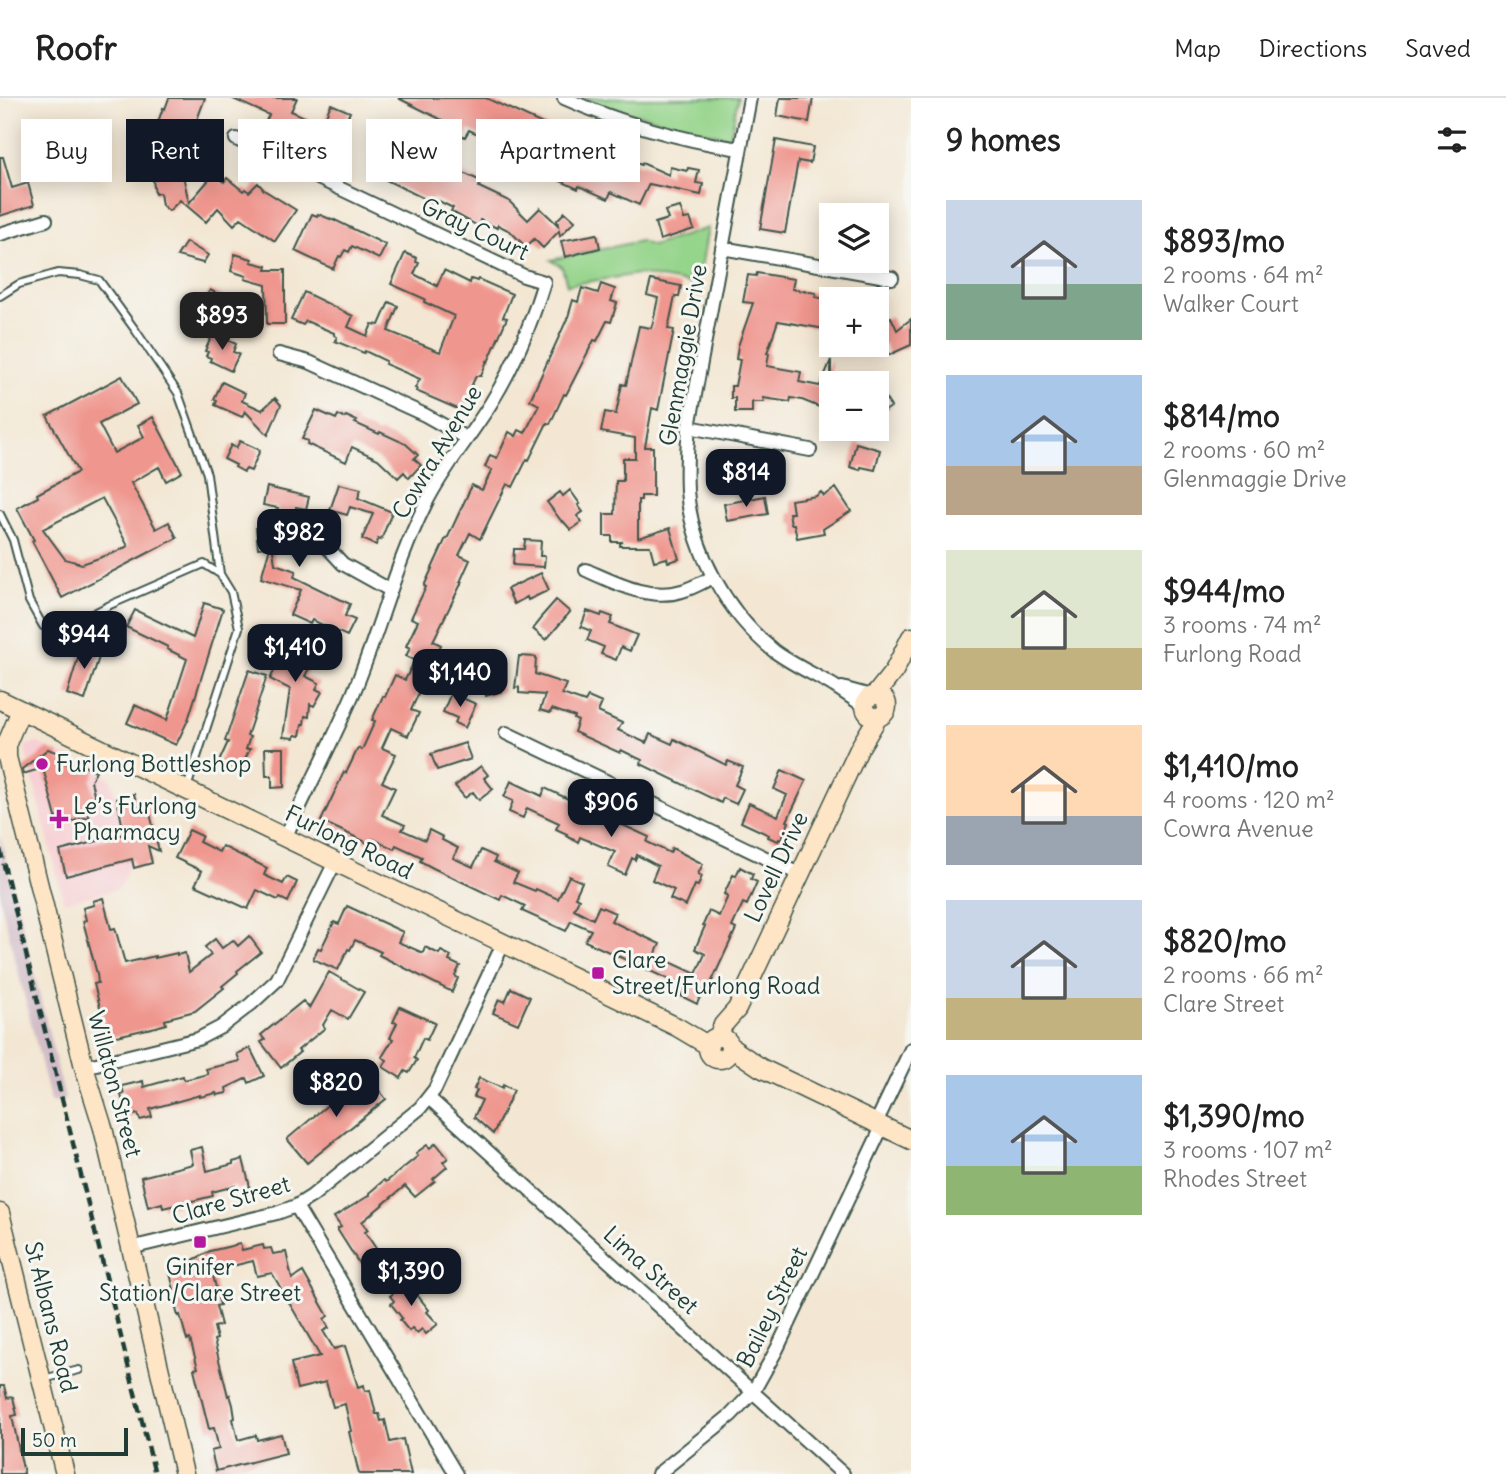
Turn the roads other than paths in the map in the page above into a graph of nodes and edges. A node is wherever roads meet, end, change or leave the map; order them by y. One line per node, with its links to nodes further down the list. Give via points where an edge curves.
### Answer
1 (564, 98): 4 (street, via 626,123)
2 (750, 98): 4 (street, Glenmaggie Drive)
3 (236, 139): 9 (street, Gray Court)
4 (739, 149): 7 (street, Glenmaggie Drive)
5 (46, 220): 6 (street)
6 (0, 234)
7 (722, 248): 8 (street); 12 (street, Glenmaggie Drive)
8 (892, 278)
9 (544, 282): 13 (street, Cowra Avenue, via 508,376)
10 (0, 296): 18 (lane, via 19,284 58,272 99,280 178,393 207,474)
11 (279, 354): 13 (street, via 309,362)
12 (689, 427): 14 (street); 19 (street, Glenmaggie Drive, via 687,493)
13 (466, 438): 20 (street, Cowra Avenue, via 426,502)
14 (810, 450)
15 (0, 514): 18 (lane, via 13,540 29,601 43,626 69,626 204,564)
16 (328, 548): 20 (street, via 343,564)
17 (586, 570): 19 (street, via 625,587 663,594)
18 (220, 574): 27 (lane, via 231,592 239,628)
19 (713, 577): 24 (street, Glenmaggie Drive, via 738,615 775,651)
20 (390, 590): 28 (street, Cowra Avenue, via 353,695)
21 (911, 637): 22 (main road, Lovell Drive)
22 (903, 661): 24 (main road, Lovell Drive)
23 (0, 700): 25 (main road, Furlong Road)
24 (874, 704): 30 (main road, Lovell Drive, via 860,747)
25 (21, 710): 27 (main road, Furlong Road); 34 (main road, Willaton Street, via 7,743 7,757)
26 (506, 733): 30 (street)
27 (187, 790): 28 (main road, Furlong Road)
28 (285, 838): 29 (main road, Furlong Road)
29 (335, 862): 31 (main road, Furlong Road); 34 (street, via 277,979 251,1004 198,1039)
30 (799, 874): 32 (main road, Lovell Drive, via 737,1009 723,1025)
31 (503, 944): 32 (main road, Furlong Road); 35 (street, Clare Street)
32 (721, 1045): 36 (main road, Furlong Road)
33 (911, 1049): 36 (street, Bailey Street)
34 (84, 1067): 40 (main road, Willaton Street)
35 (429, 1098): 38 (street, Clare Street); 43 (street, Lima Street)
36 (879, 1125): 37 (main road, Furlong Road); 43 (street, Bailey Street, via 778,1349)
37 (911, 1140)
38 (296, 1206): 40 (street, Clare Street); 46 (street)
39 (0, 1213): 42 (main road, St Albans Road)
40 (130, 1248): 45 (main road, Willaton Street)
41 (79, 1370): 42 (lane)
42 (41, 1379): 44 (main road, St Albans Road)
43 (753, 1392): 47 (street, Bailey Street); 48 (street, Lima Street)
44 (65, 1474)
45 (184, 1474)
46 (456, 1474)
47 (658, 1474)
48 (844, 1474)

